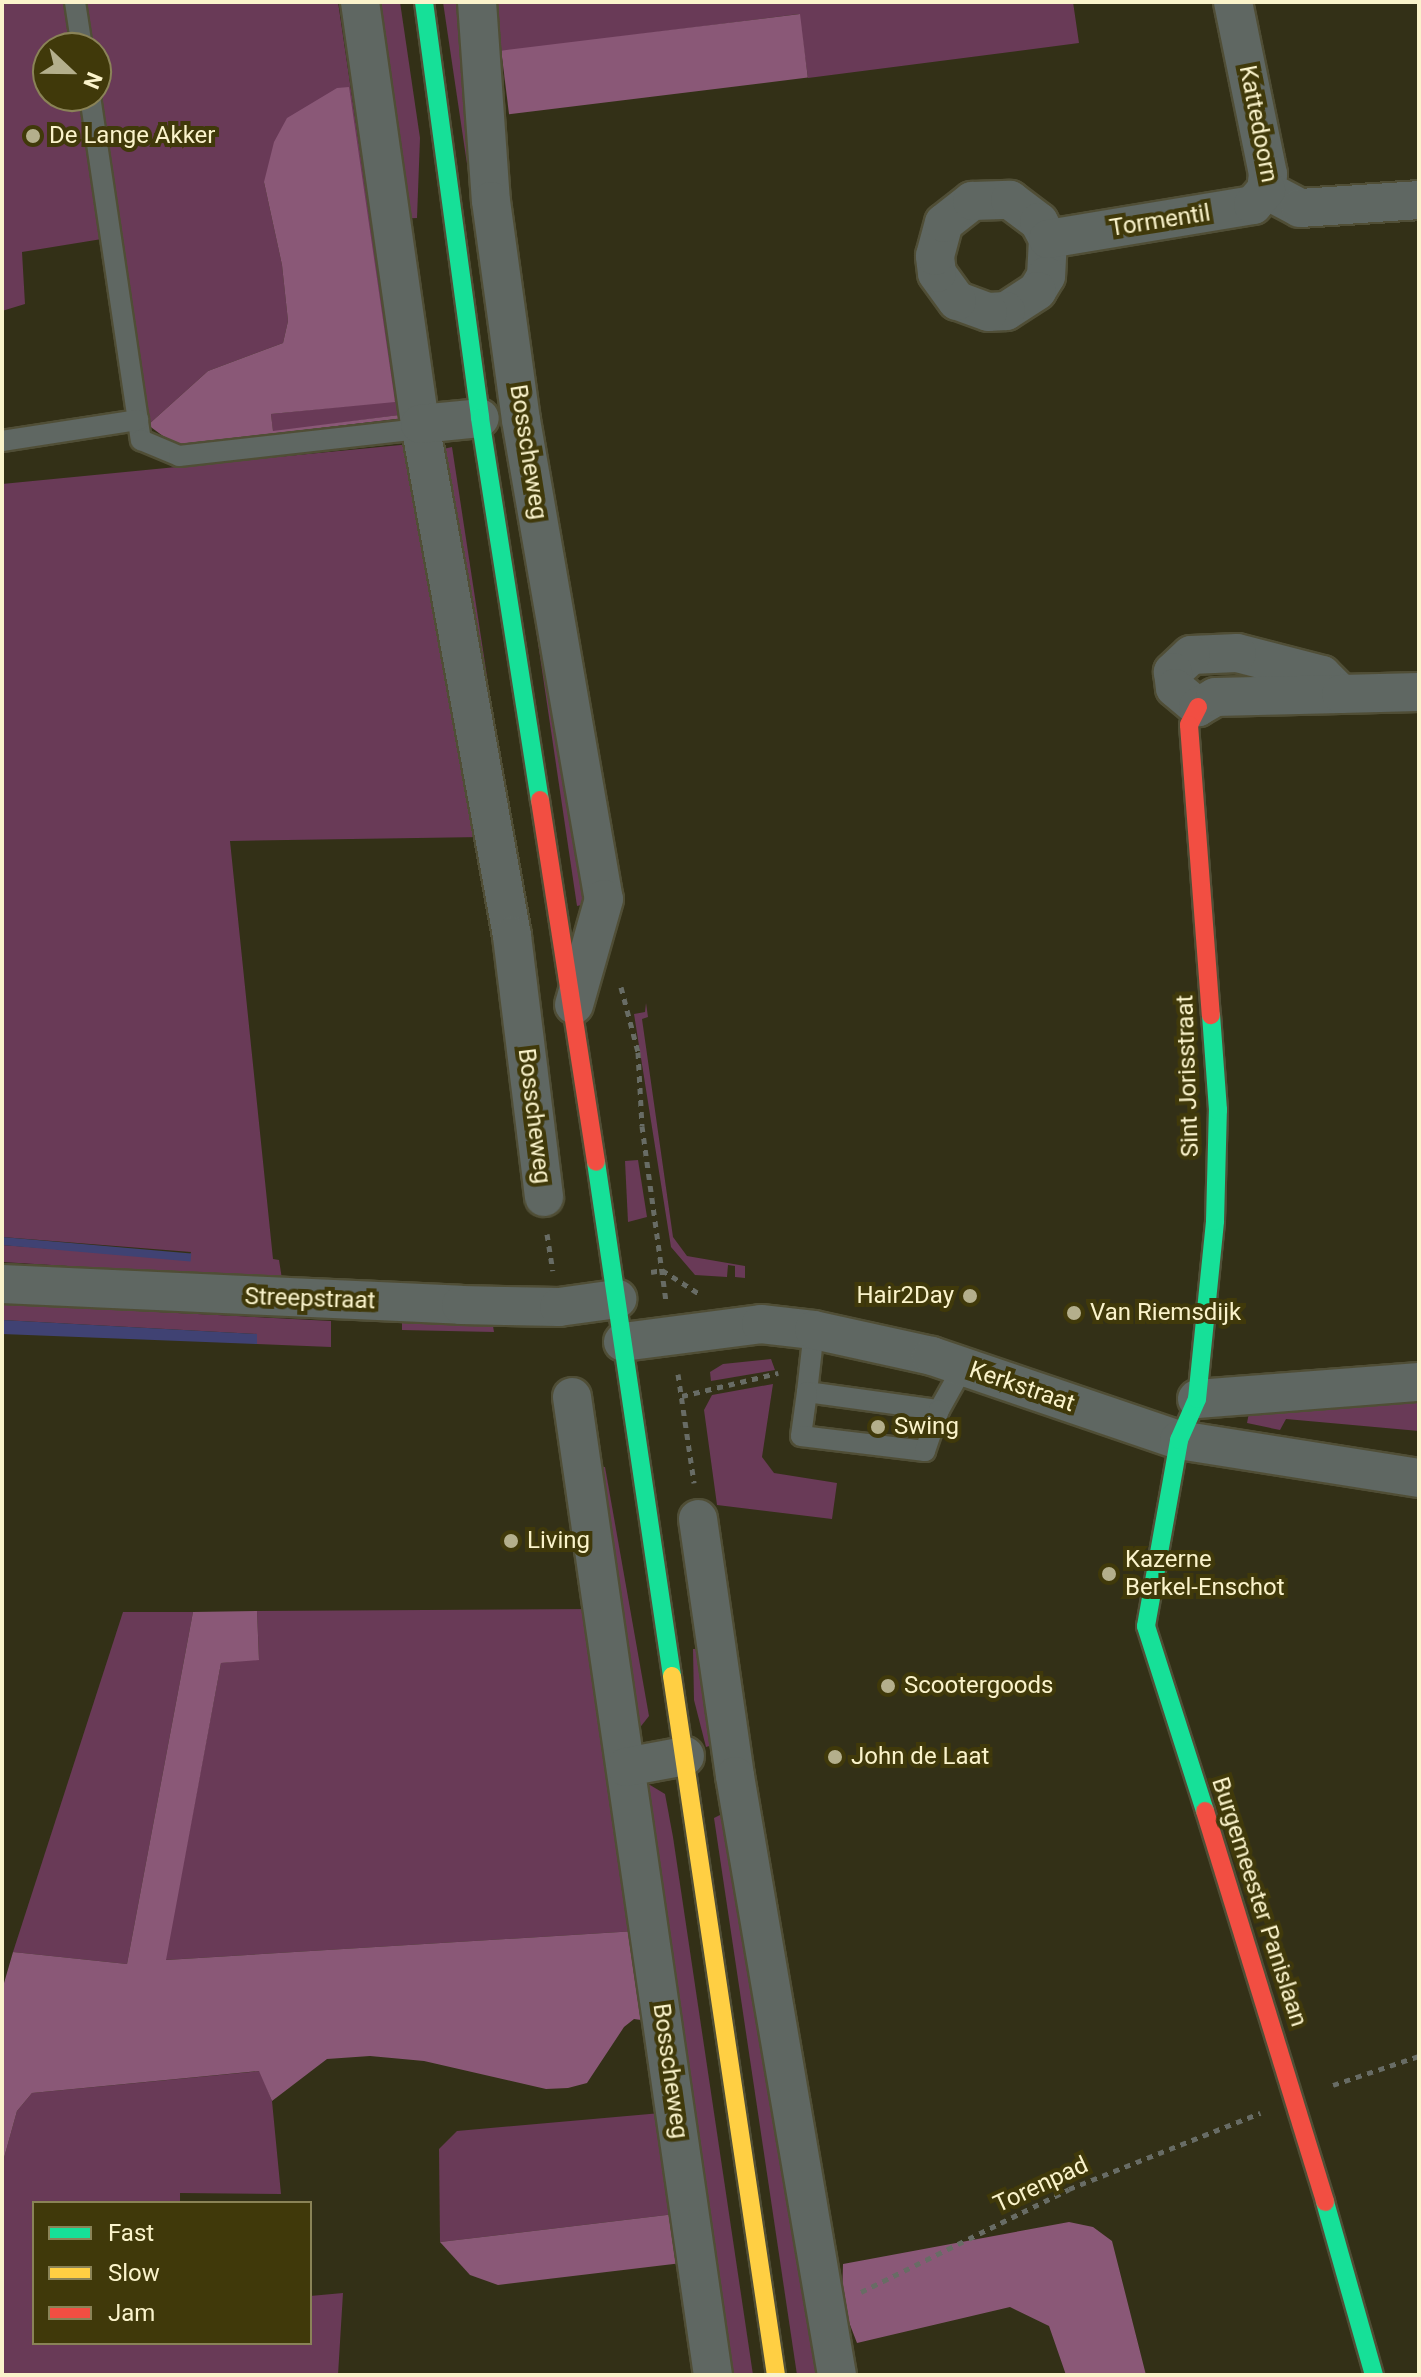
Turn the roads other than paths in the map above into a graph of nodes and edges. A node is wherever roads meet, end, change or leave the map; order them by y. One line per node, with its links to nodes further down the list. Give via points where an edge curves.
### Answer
1 (75, 2): 6 (lane)
2 (360, 2): 13 (street, Bosscheweg)
3 (424, 2): 11 (main road, Bosscheweg)
4 (477, 2): 17 (street, Bosscheweg, via 491,201 521,420 604,899)
5 (1233, 2): 8 (street, Kattedoorn, via 1268,174)
6 (80, 32)
7 (92, 112): 12 (lane)
8 (1266, 190): 9 (street, Kattedoorn, via 1300,208); 10 (street, Tormentil, via 1253,205)
9 (1419, 200)
10 (1048, 239)
11 (480, 418): 13 (street, Bosscheweg); 17 (main road, Bosscheweg)
12 (138, 420): 13 (lane, via 141,440 179,456); 14 (lane)
13 (420, 427): 18 (street, Bosscheweg, via 512,936)
14 (2, 441)
15 (1419, 692): 16 (street, via 1215,697)
16 (1198, 707): 27 (main road, Sint Jorisstraat, via 1189,725 1218,1110 1215,1221)
17 (573, 1007): 20 (main road, Bosscheweg)
18 (544, 1197)
19 (2, 1284): 20 (street, Streepstraat, via 461,1305 559,1307)
20 (617, 1299): 22 (main road, Bosscheweg)
21 (814, 1330): 22 (street, Kerkstraat, via 761,1324); 23 (street, Kerkstraat); 25 (lane)
22 (623, 1342): 33 (main road, Bosscheweg)
23 (963, 1367): 28 (lane); 29 (street, Kerkstraat)
24 (1419, 1382): 27 (street)
25 (807, 1392): 28 (lane); 28 (lane, via 801,1436 925,1451)
26 (572, 1397): 32 (street, Bosscheweg)
27 (1197, 1399): 29 (main road, Sint Jorisstraat)
28 (939, 1410)
29 (1179, 1440): 30 (street, Kerkstraat); 38 (main road, Burgemeester Panislaan, via 1146,1626 1296,2098)
30 (1419, 1478)
31 (698, 1519): 34 (street)
32 (626, 1767): 33 (street); 35 (street, Bosscheweg)
33 (687, 1771): 34 (street); 36 (main road, Bosscheweg)
34 (735, 1776): 37 (street)
35 (713, 2375)
36 (776, 2375)
37 (837, 2375)
38 (1374, 2375)

